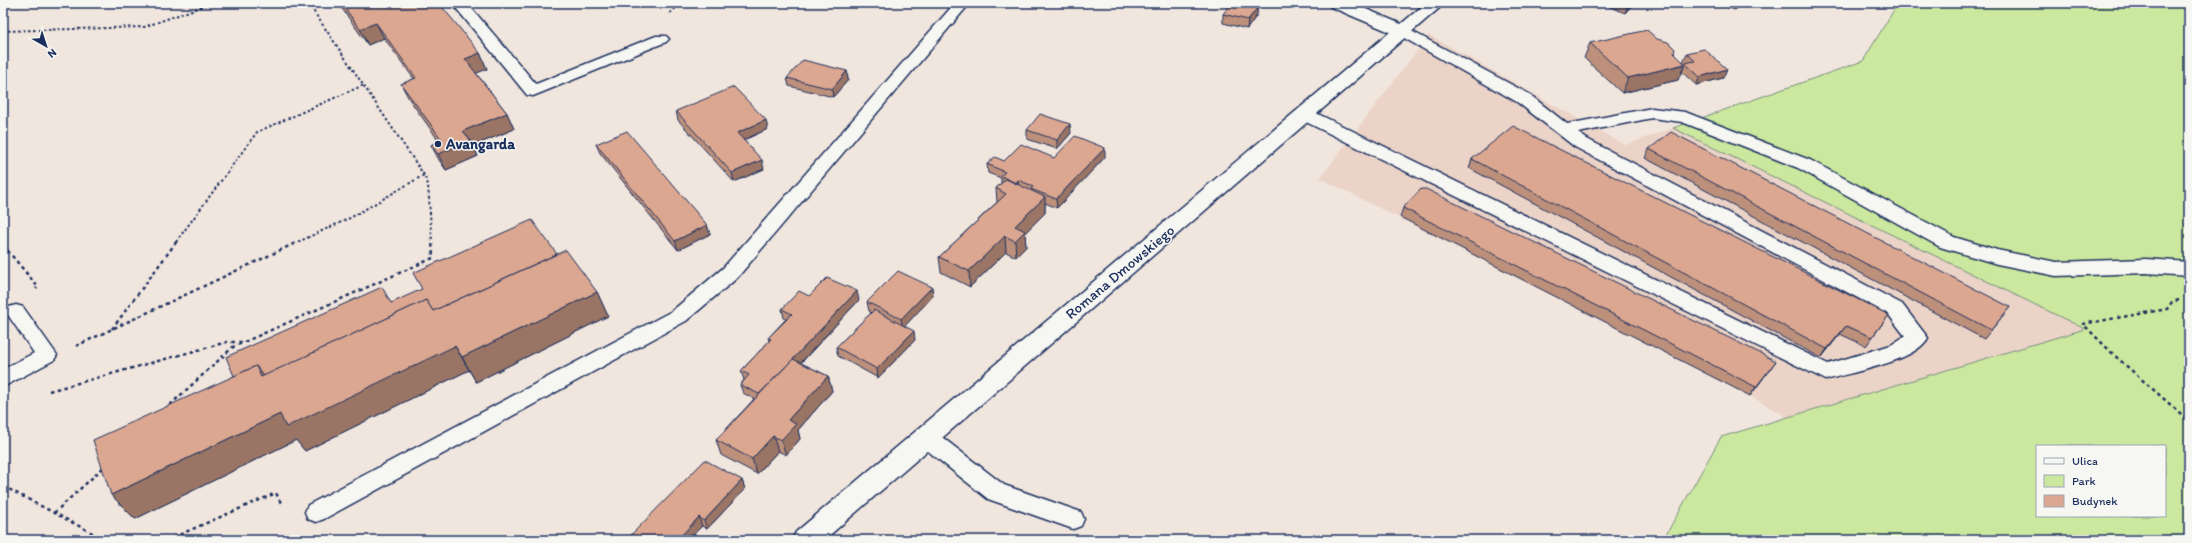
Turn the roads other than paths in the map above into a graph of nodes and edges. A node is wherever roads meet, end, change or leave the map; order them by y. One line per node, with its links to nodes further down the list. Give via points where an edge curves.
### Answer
1 (459, 3): 6 (lane, via 533,91)
2 (963, 3): 13 (lane, via 730,273 680,316)
3 (1337, 3): 5 (street)
4 (1436, 3): 5 (street, Romana Dmowskiego)
5 (1402, 31): 7 (street, Romana Dmowskiego); 8 (lane, via 1523,98)
6 (661, 39)
7 (1306, 115): 8 (lane, via 1826,372 1898,351 1918,338 1895,309 1581,143); 12 (street, Romana Dmowskiego)
8 (1564, 130): 9 (lane, via 1652,113 1685,117 1804,164 1946,242 1997,257 2056,269 2146,266)
9 (2189, 269)
10 (16, 312): 11 (lane, via 47,355)
11 (3, 379)
12 (926, 437): 14 (lane, via 996,492); 15 (street, Romana Dmowskiego)
13 (316, 512)
14 (1073, 519)
15 (805, 540)

